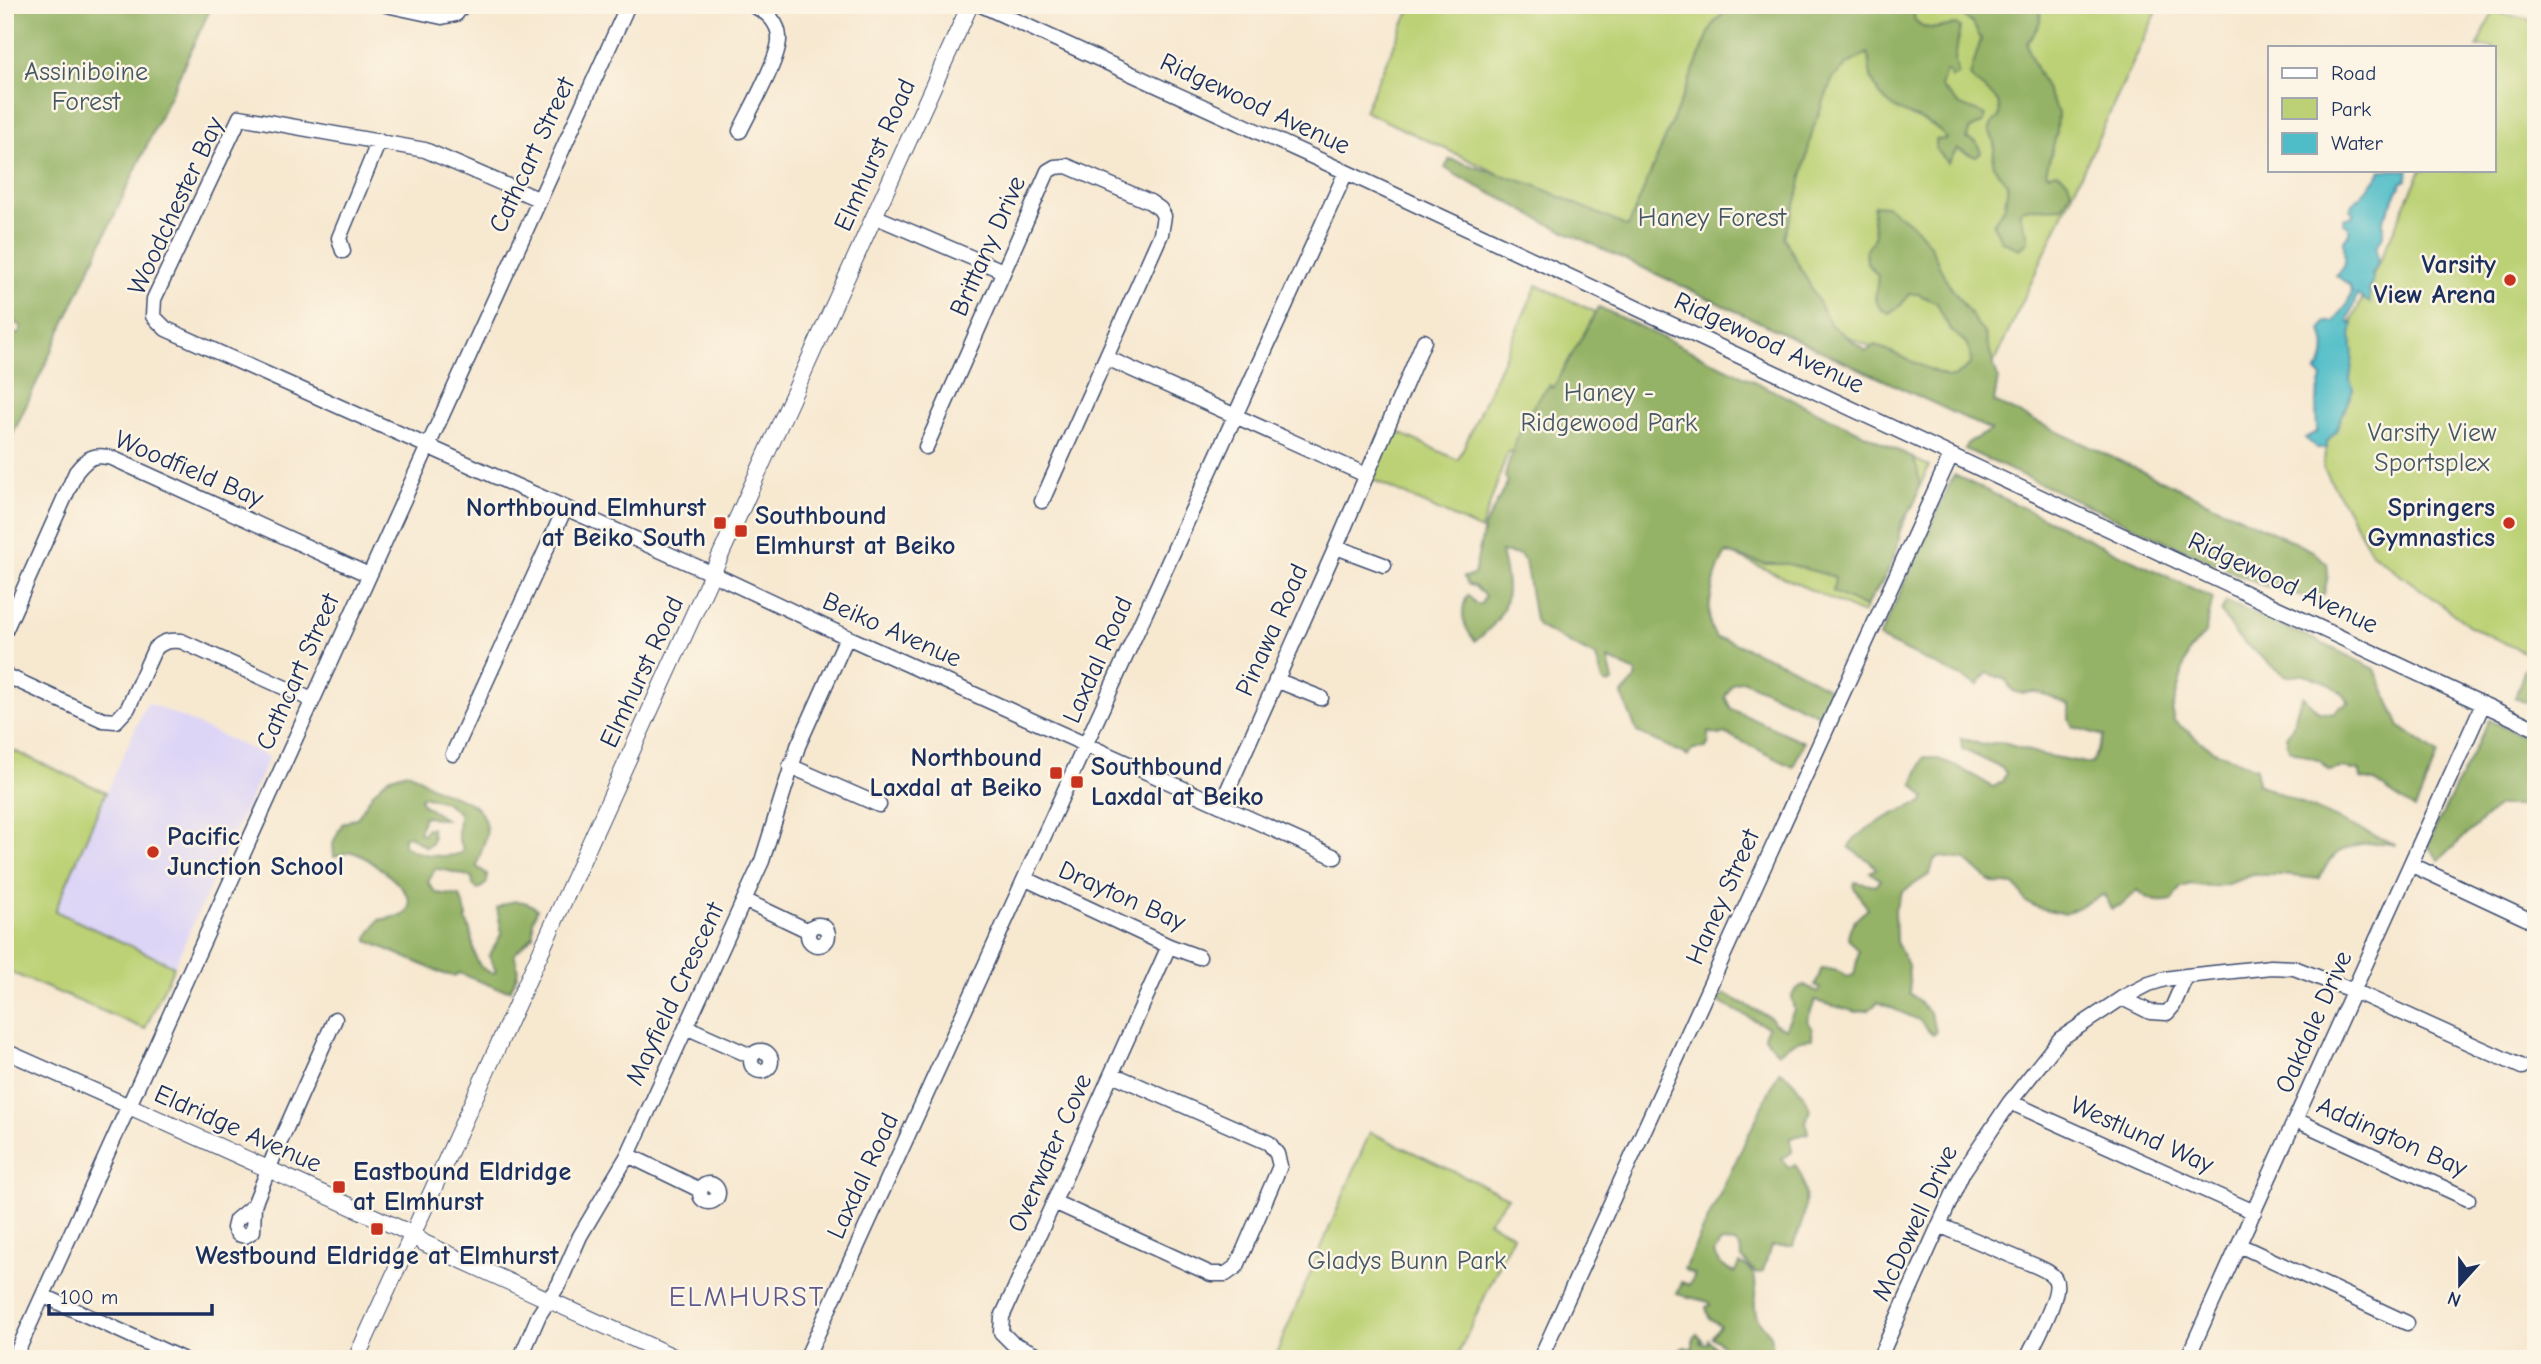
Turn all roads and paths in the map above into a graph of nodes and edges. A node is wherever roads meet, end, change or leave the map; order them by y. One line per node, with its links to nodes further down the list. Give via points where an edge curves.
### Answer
1 (386, 5): 2 (street, via 442,17 456,15)
2 (463, 5)
3 (628, 5): 10 (street, Cathcart Street)
4 (751, 5): 7 (street, via 773,19 780,38)
5 (971, 5): 11 (street, Elmhurst Road)
6 (981, 5): 9 (street, Ridgewood Avenue)
7 (740, 131)
8 (379, 141): 10 (street, Woodchester Bay, via 425,150); 12 (street, via 339,238); 17 (street, Woodchester Bay, via 240,117 154,299 153,316 166,329)
9 (1346, 172): 16 (street, Laxdal Road); 19 (street, Ridgewood Avenue)
10 (538, 199): 17 (street, Cathcart Street)
11 (874, 216): 13 (street); 25 (street, Elmhurst Road)
12 (343, 251)
13 (1003, 271): 15 (street, Brittany Drive, via 1042,182 1055,167 1081,171 1160,209 1164,216 1161,234); 18 (street, Brittany Drive)
14 (1424, 341): 20 (street, Pinawa Road)
15 (1107, 358): 16 (street); 21 (street, Brittany Drive)
16 (1236, 416): 20 (street); 35 (street, Laxdal Road)
17 (428, 447): 22 (street, Beiko Avenue); 26 (street, Cathcart Street)
18 (926, 447)
19 (1951, 455): 33 (street, Ridgewood Avenue); 80 (street, Haney Street)
20 (1366, 475): 23 (street, Pinawa Road)
21 (1042, 501)
22 (565, 508): 25 (street, Beiko Avenue); 36 (street)
23 (1336, 547): 24 (street); 30 (street, Pinawa Road)
24 (1384, 565)
25 (713, 574): 28 (street, Beiko Avenue); 68 (street, Elmhurst Road)
26 (369, 575): 27 (street, Woodfield Bay, via 99,454 85,460 76,472); 32 (street, Cathcart Street)
27 (5, 631)
28 (847, 637): 35 (street, Beiko Avenue); 37 (street, Mayfield Crescent)
29 (5, 675): 32 (street, via 103,720 116,721 128,708 154,650 170,640)
30 (1276, 680): 31 (street); 39 (street, Pinawa Road)
31 (1321, 698)
32 (312, 701): 58 (street, Cathcart Street)
33 (2483, 704): 34 (street, Ridgewood Avenue); 41 (street, Oakdale Drive)
34 (2536, 729)
35 (1087, 744): 39 (street, Beiko Avenue); 42 (street, Laxdal Road)
36 (453, 754)
37 (790, 766): 38 (street); 43 (street, Mayfield Crescent, via 762,861)
38 (879, 805)
39 (1221, 805): 40 (street, Beiko Avenue)
40 (1335, 857)
41 (2412, 865): 44 (street); 49 (street, Oakdale Drive)
42 (1026, 879): 46 (street, Drayton Bay); 78 (street, Laxdal Road)
43 (744, 901): 45 (street); 52 (street, Mayfield Crescent)
44 (2536, 923)
45 (808, 931)
46 (1169, 946): 47 (street, Drayton Bay); 56 (street, Overwater Cove)
47 (1199, 957)
48 (2186, 976): 49 (street, McDowell Drive, via 2294,968); 50 (street, McDowell Drive, via 2165,979); 50 (street, via 2167,1013 2150,1012)
49 (2354, 991): 55 (street, McDowell Drive); 59 (street, Oakdale Drive)
50 (2122, 998): 57 (street, McDowell Drive, via 2060,1039)
51 (335, 1019): 61 (street)
52 (686, 1027): 54 (street); 60 (street, Mayfield Crescent)
53 (5, 1051): 58 (street, Eldridge Avenue)
54 (751, 1056)
55 (2522, 1067)
56 (1112, 1074): 64 (street, Overwater Cove); 64 (street, via 1269,1143 1277,1154 1280,1166 1237,1266 1226,1274 1211,1274)
57 (2010, 1102): 66 (street, Westlund Way); 67 (street, McDowell Drive, via 1963,1172)
58 (129, 1106): 61 (street, Eldridge Avenue); 70 (street, Cathcart Street)
59 (2296, 1120): 63 (street, Addington Bay); 66 (street, Oakdale Drive)
60 (628, 1155): 62 (street); 71 (street, Mayfield Crescent)
61 (267, 1170): 65 (street); 68 (street, Eldridge Avenue)
62 (700, 1190)
63 (2468, 1199)
64 (1054, 1202): 79 (street, Overwater Cove, via 1002,1317 1001,1332 1012,1343)
65 (254, 1205)
66 (2254, 1212): 69 (street, Oakdale Drive)
67 (1939, 1225): 81 (street, McDowell Drive); 82 (street, via 2049,1272 2055,1279 2053,1301)
68 (412, 1234): 71 (street, Eldridge Avenue); 75 (street, Elmhurst Road)
69 (2239, 1245): 72 (street); 83 (street, Oakdale Drive)
70 (44, 1296): 73 (street); 74 (street, Cathcart Street)
71 (549, 1300): 76 (street, Mayfield Crescent); 77 (street, Eldridge Avenue)
72 (2407, 1323)
73 (181, 1358)
74 (15, 1359)
75 (356, 1359)
76 (520, 1359)
77 (678, 1359)
78 (806, 1359)
79 (1047, 1359)
80 (1540, 1359)
81 (1879, 1359)
82 (2027, 1359)
83 (2187, 1359)

